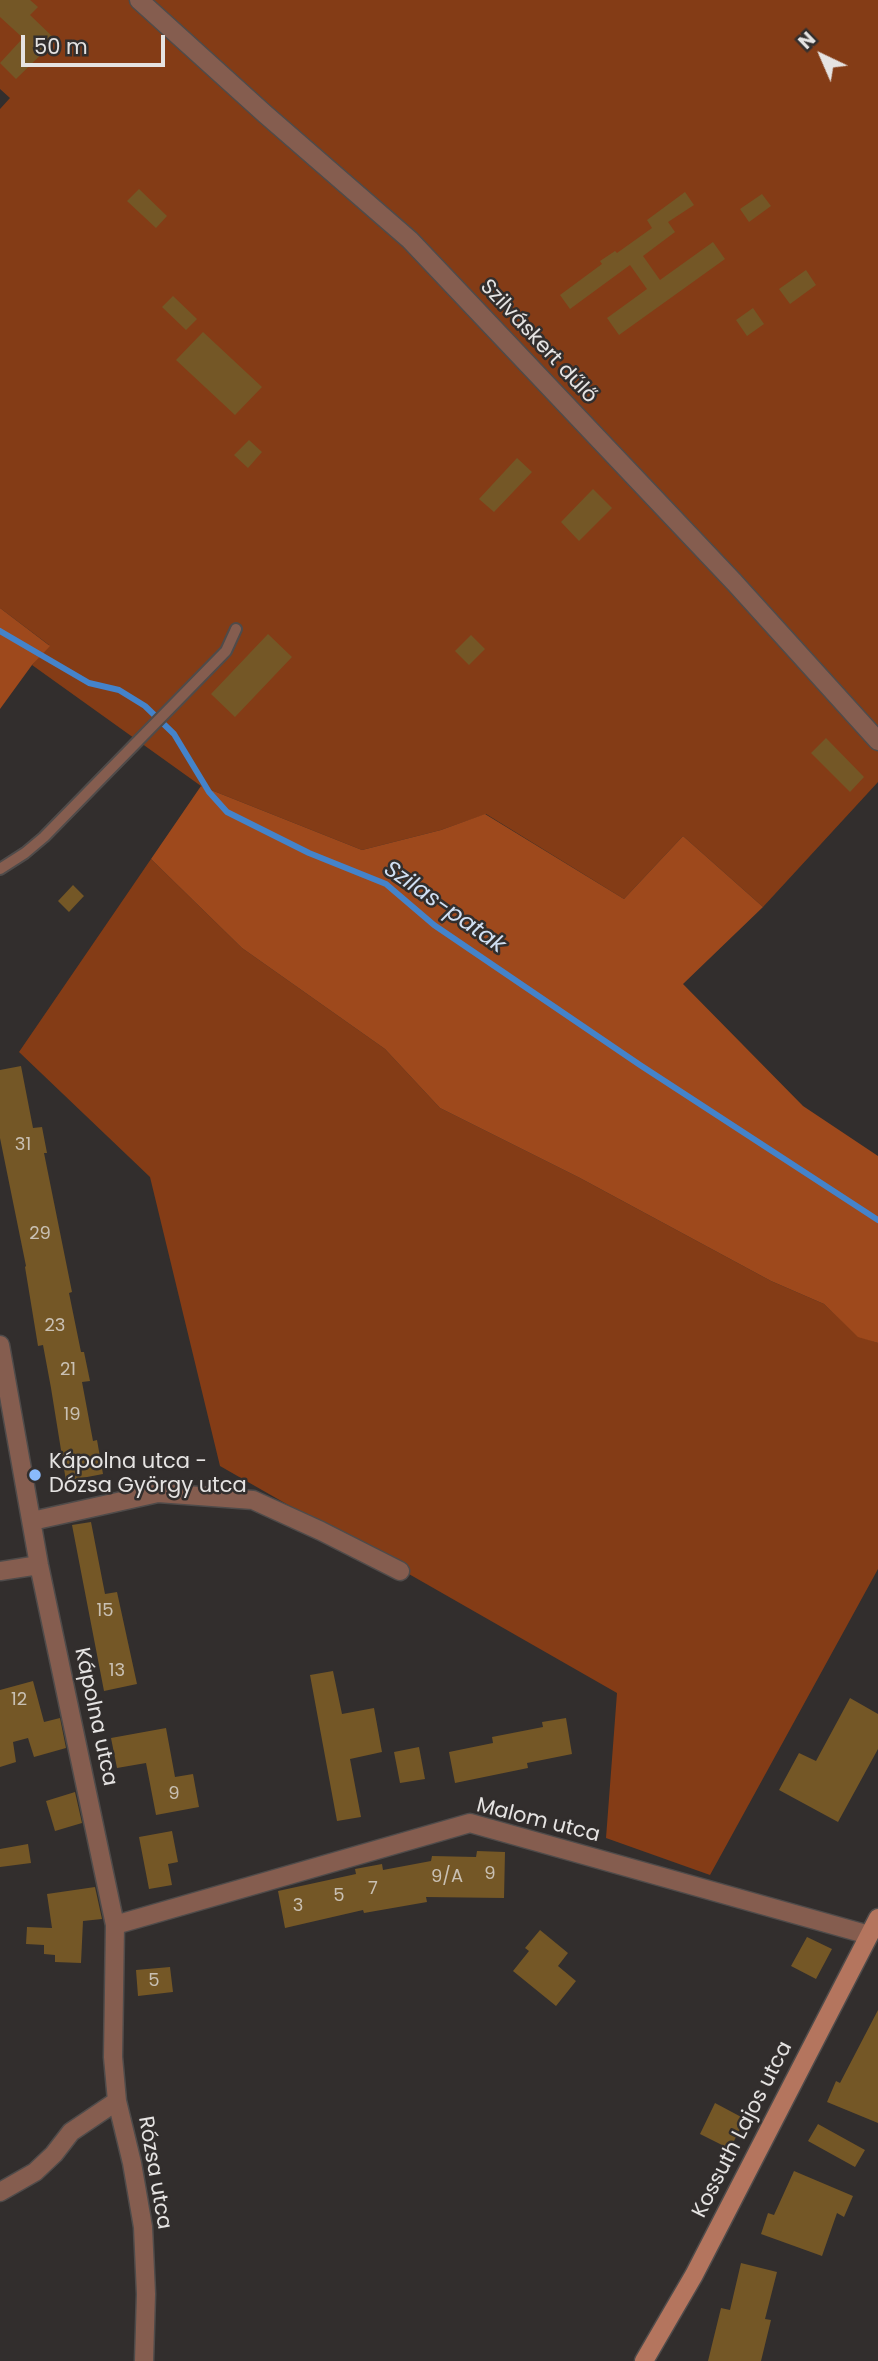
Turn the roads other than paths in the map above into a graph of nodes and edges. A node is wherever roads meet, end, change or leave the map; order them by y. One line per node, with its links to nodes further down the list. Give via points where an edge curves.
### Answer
1 (139, 0): 3 (street, Szilváskert dűlő, via 410,240)
2 (236, 629): 4 (lane, via 226,651 44,837)
3 (878, 741)
4 (0, 869)
5 (0, 1345): 6 (street, Kápolna utca)
6 (32, 1521): 7 (street, Kápolna utca); 9 (street, via 158,1493 253,1500)
7 (39, 1566): 8 (street); 11 (street, Kápolna utca)
8 (0, 1571)
9 (400, 1571)
10 (878, 1918): 12 (main road, Kossuth Lajos utca)
11 (116, 1925): 12 (street, Malom utca, via 470,1823); 13 (street, Kápolna utca, via 113,2043)
12 (869, 1934): 16 (main road, Kossuth Lajos utca, via 694,2275)
13 (117, 2101): 14 (street, Rózsa utca, via 71,2132 35,2172); 15 (street, Rózsa utca, via 143,2227)
14 (0, 2192)
15 (144, 2361)
16 (644, 2361)

